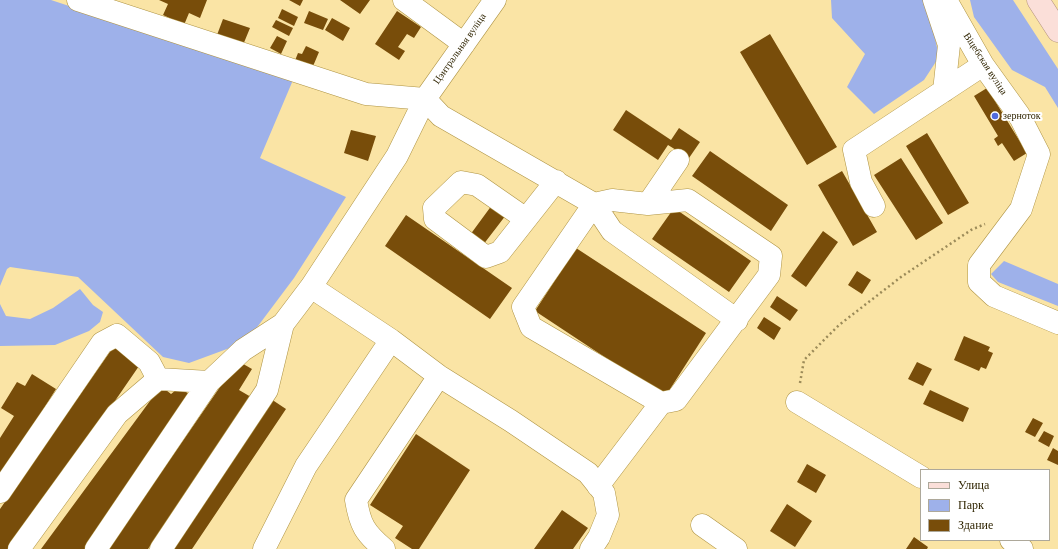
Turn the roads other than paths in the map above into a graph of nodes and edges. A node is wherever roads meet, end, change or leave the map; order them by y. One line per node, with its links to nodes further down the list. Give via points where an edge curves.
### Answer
1 (78, 0): 7 (street)
2 (404, 0): 9 (street)
3 (495, 0): 9 (street, Цэнтральная вуліца)
4 (934, 0): 11 (street, via 949,45)
5 (946, 0): 10 (street, Віцебская вуліца)
6 (1038, 0): 8 (main road)
7 (103, 4): 12 (street, via 366,94)
8 (1058, 31)
9 (464, 44): 12 (street, Цэнтральная вуліца)
10 (983, 65): 11 (street); 21 (street, Віцебская вуліца, via 1019,115 1039,154 1021,209 979,265 979,282 994,296)
11 (944, 91): 17 (street, via 854,150 860,182)
12 (425, 99): 14 (street, via 441,116); 19 (street, Цэнтральная вуліца, via 397,156)
13 (678, 160): 16 (street)
14 (556, 181): 15 (street); 18 (street)
15 (594, 204): 16 (street, via 612,200); 20 (street, via 612,231); 28 (street, via 523,307 531,327)
16 (648, 204): 20 (street, via 688,200 771,256 769,275)
17 (874, 206)
18 (526, 219)
19 (311, 286): 22 (street, Цэнтральная вуліца); 23 (street)
20 (737, 320): 28 (street, via 676,400)
21 (1058, 323)
22 (283, 324): 26 (street, via 243,350); 37 (street, via 267,390)
23 (390, 340): 24 (street); 34 (street, via 306,466)
24 (439, 376): 30 (street, via 588,473); 38 (street, via 356,500 358,514 367,534)
25 (158, 380): 26 (street); 31 (street, via 149,362 117,336 102,343); 35 (street, via 117,414)
26 (209, 382): 36 (street)
27 (798, 402): 29 (street)
28 (661, 404): 30 (street)
29 (920, 476)
30 (598, 486): 39 (street, via 604,493 608,515 600,537)
31 (0, 492)
32 (702, 525): 40 (street)
33 (1012, 541): 41 (street)
34 (266, 548)
35 (19, 549)
36 (96, 549)
37 (161, 549)
38 (384, 549)
39 (591, 549)
40 (736, 549)
41 (1022, 549)

